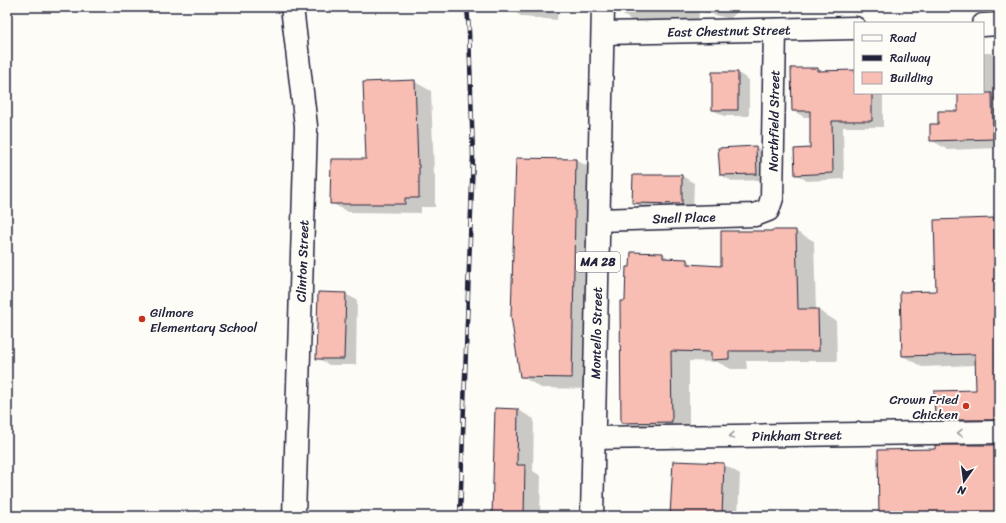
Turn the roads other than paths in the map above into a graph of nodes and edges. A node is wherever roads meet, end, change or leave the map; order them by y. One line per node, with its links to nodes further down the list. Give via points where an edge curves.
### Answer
1 (292, 7): 12 (street, Clinton Street, via 306,126)
2 (603, 7): 7 (street, Montello Street / MA 28)
3 (999, 24): 4 (street)
4 (984, 25)
5 (854, 28): 6 (street, East Chestnut Street)
6 (775, 30): 7 (street, East Chestnut Street); 8 (street, Northfield Street, via 772,198)
7 (603, 33): 9 (street, Montello Street / MA 28)
8 (768, 210): 9 (street, Snell Place, via 755,215)
9 (598, 220): 11 (street, Montello Street / MA 28)
10 (999, 432): 11 (street, Pinkham Street, one-way to 11)
11 (594, 438): 13 (street, Montello Street / MA 28)
12 (294, 516)
13 (592, 516)

